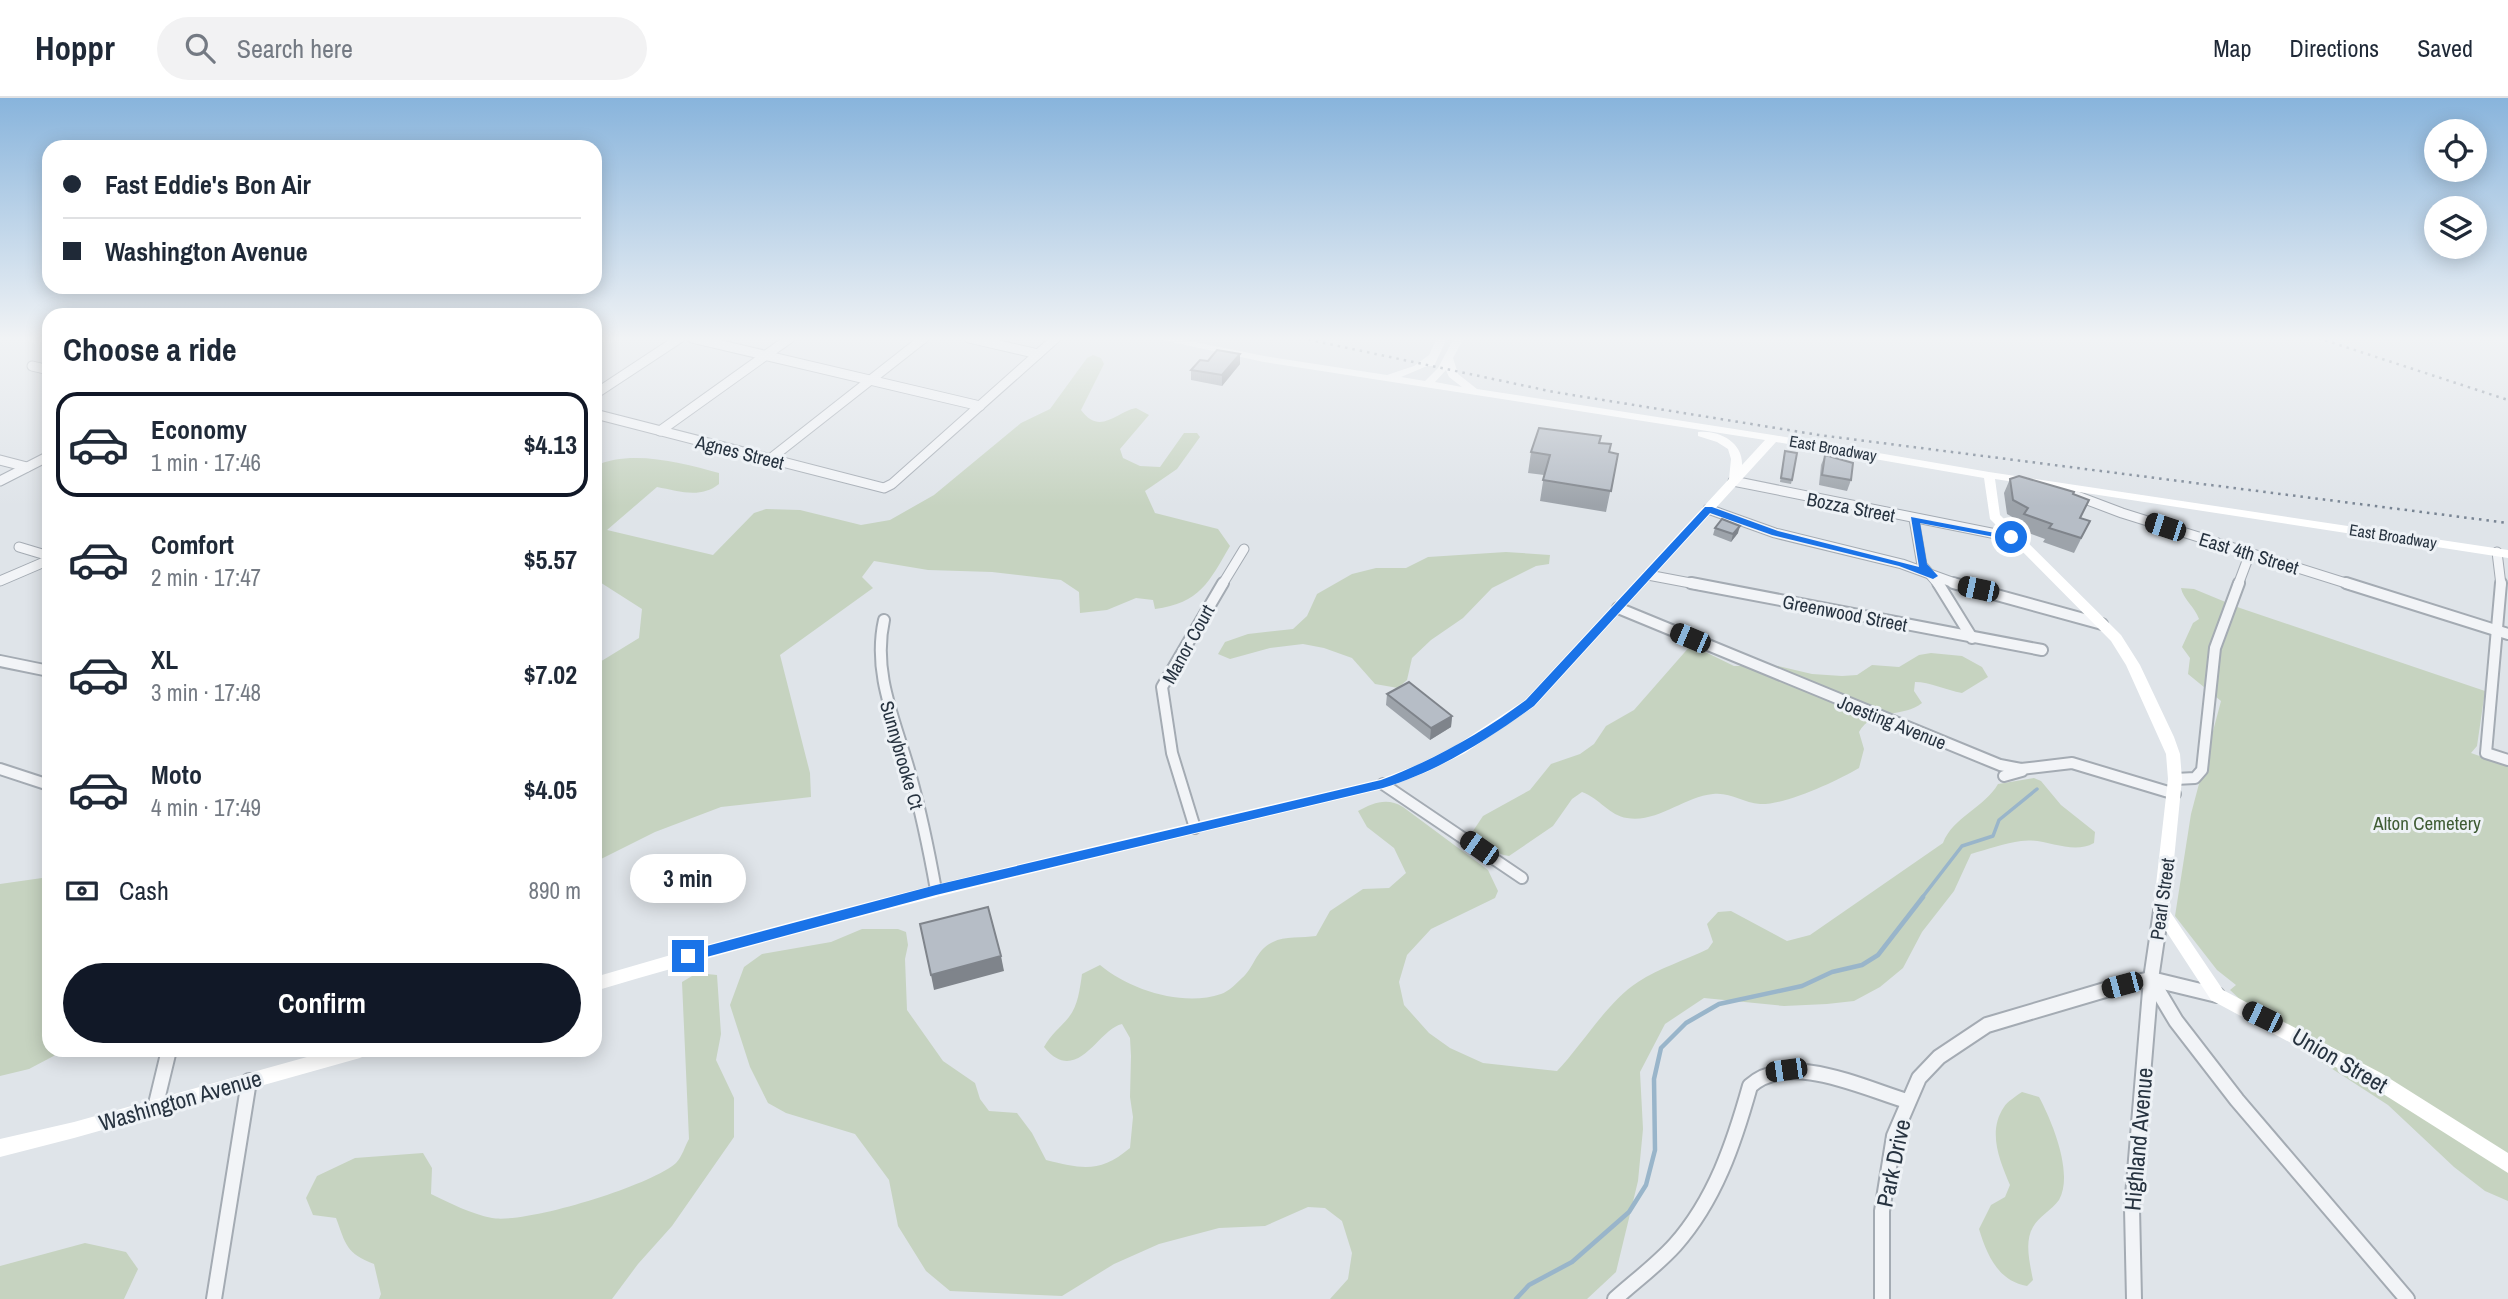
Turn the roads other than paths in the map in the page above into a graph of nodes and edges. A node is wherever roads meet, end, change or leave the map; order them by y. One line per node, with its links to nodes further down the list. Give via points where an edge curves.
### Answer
1 (712, 394): 9 (street)
2 (853, 394): 11 (street)
3 (930, 394): 6 (street)
4 (993, 394): 6 (street)
5 (1486, 394): 7 (main road, East Broadway)
6 (980, 406): 11 (street, Agnes Street, via 884,488)
7 (1616, 414): 10 (main road, East Broadway); 17 (main road, via 1729,444 1738,456)
8 (602, 418): 9 (street, Agnes Street)
9 (660, 431): 11 (street, Agnes Street)
10 (1773, 438): 15 (main road, East Broadway); 17 (main road)
11 (770, 459)
12 (0, 460): 14 (street)
13 (42, 460): 14 (street)
14 (27, 467): 16 (street)
15 (1989, 475): 20 (main road, Pearl Street, via 1991,510); 23 (street, East 4th Street, via 2068,492); 24 (main road, East Broadway)
16 (0, 481)
17 (1733, 481): 18 (main road); 19 (street, Bozza Street)
18 (1708, 509): 27 (main road); 28 (street, via 1775,533)
19 (1914, 519): 20 (street, Bozza Street); 28 (street, via 1922,565)
20 (2011, 537): 32 (main road, Pearl Street)
21 (19, 547): 25 (street)
22 (1244, 549): 45 (street, Manor Court, via 1162,687 1172,753)
23 (2250, 553): 33 (street, East 4th Street); 44 (street, via 2215,648 2202,770)
24 (2503, 553): 33 (street)
25 (42, 555)
26 (42, 561): 29 (street)
27 (1648, 575): 30 (main road); 34 (street, Greenwood Street)
28 (1933, 576): 32 (street); 34 (street)
29 (0, 581)
30 (1618, 608): 40 (street, Joesting Avenue, via 2000,765); 43 (main road, via 1530,703 1506,721 1434,762)
31 (884, 620): 47 (street, Sunnybrooke Ct, via 878,639 884,690 906,759)
32 (2102, 624): 44 (main road, Pearl Street, via 2123,647 2167,737 2174,754)
33 (2502, 632): 38 (street, via 2486,752)
34 (1972, 638): 35 (street, Greenwood Street)
35 (2042, 650)
36 (0, 660): 37 (street)
37 (42, 669)
38 (2508, 760)
39 (0, 769): 42 (street)
40 (2025, 770): 41 (street); 44 (street, Joesting Avenue, via 2072,763)
41 (2004, 776)
42 (42, 783)
43 (1383, 784): 45 (main road); 46 (street)
44 (2175, 787): 48 (main road, Pearl Street)
45 (1195, 828): 47 (main road)
46 (1522, 878)
47 (936, 890): 50 (main road)
48 (2161, 911): 49 (street, Pearl Street); 51 (main road, Union Street)
49 (2151, 979): 51 (street); 55 (street, Park Drive, via 1987,1025 1939,1057 1919,1078); 62 (street, Highland Avenue, via 2132,1208); 63 (street, via 2176,1021 2229,1090)
50 (602, 982)
51 (2217, 995): 58 (main road, Union Street, via 2375,1079)
52 (167, 1057): 56 (street)
53 (335, 1057): 54 (main road, Washington Avenue)
54 (249, 1081): 56 (main road, Washington Avenue); 59 (street)
55 (1907, 1101): 60 (street, via 1802,1071 1770,1072 1750,1086 1730,1152 1692,1225); 61 (street, Park Drive, via 1886,1171)
56 (155, 1108): 57 (main road, Washington Avenue)
57 (0, 1148)
58 (2508, 1164)
59 (214, 1299)
60 (1615, 1299)
61 (1882, 1299)
62 (2134, 1299)
63 (2407, 1299)

